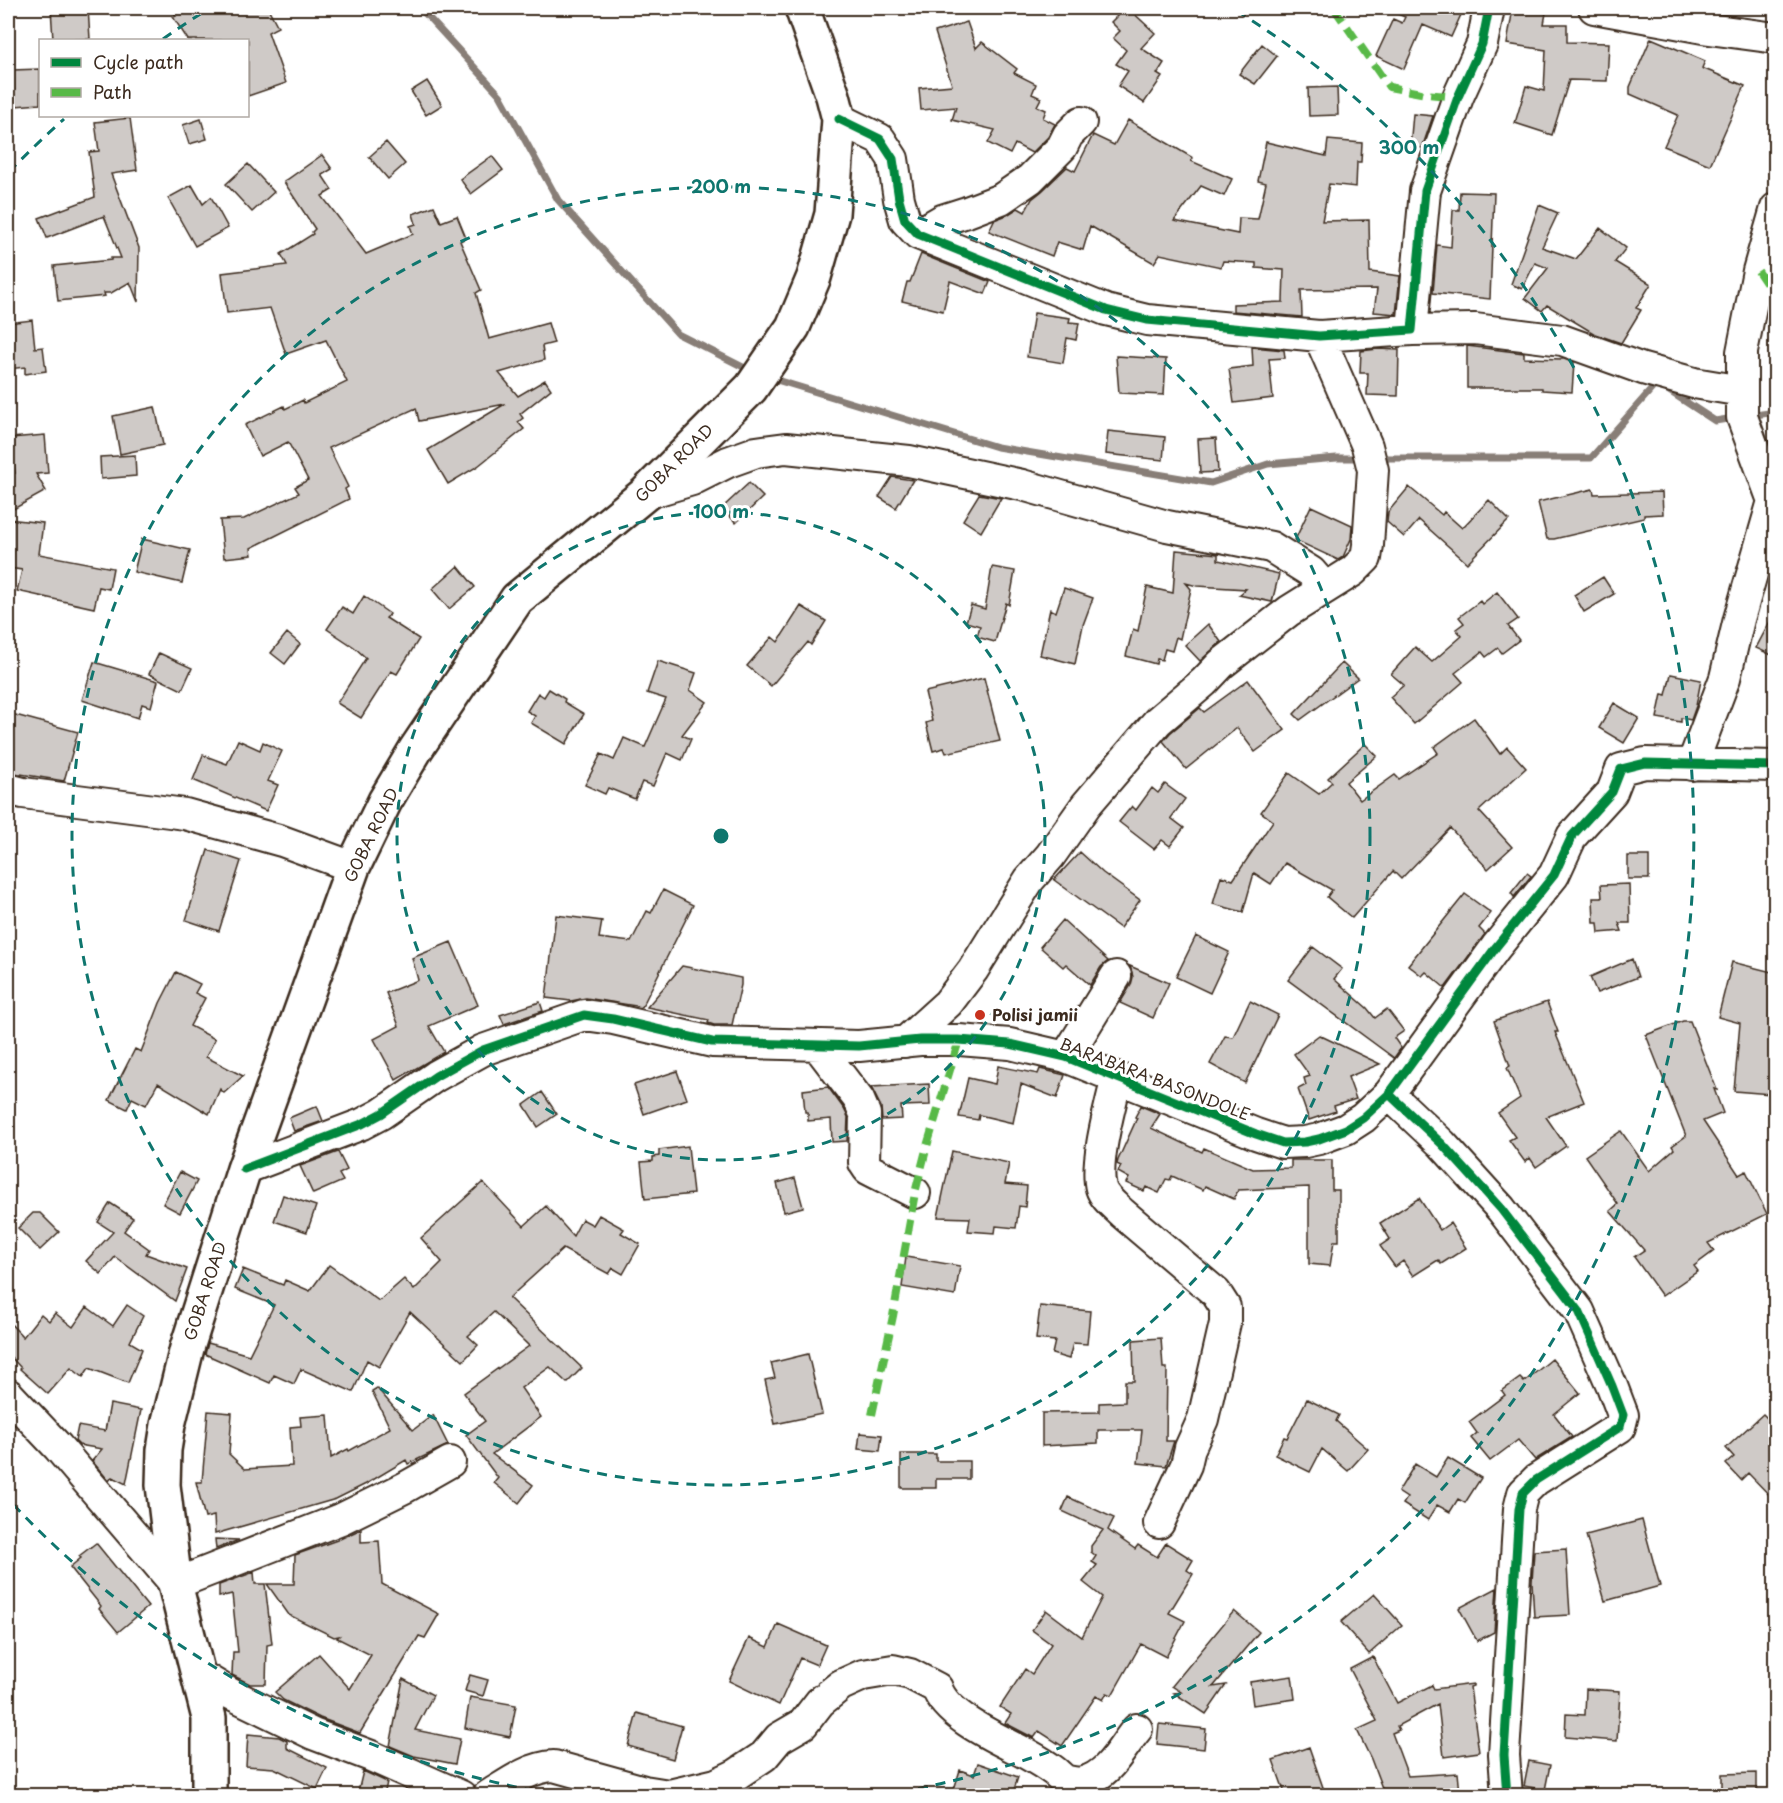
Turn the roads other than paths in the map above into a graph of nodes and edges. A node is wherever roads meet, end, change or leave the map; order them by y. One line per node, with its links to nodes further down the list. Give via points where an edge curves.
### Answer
1 (802, 8): 5 (main road, GOBA ROAD)
2 (1489, 8): 9 (street, via 1482,44 1458,97 1425,191)
3 (1594, 8): 4 (street)
4 (1776, 38)
5 (839, 119): 8 (street, via 880,139 893,159 904,219); 12 (main road, GOBA ROAD, via 832,214 814,277 793,327 751,388)
6 (1081, 122): 8 (street, via 1030,179 1001,199 942,219)
7 (1776, 208): 11 (street, via 1742,351)
8 (918, 234): 10 (street, via 1106,310 1157,321)
9 (1412, 330): 10 (street); 11 (street, via 1475,329 1562,340 1643,369)
10 (1319, 336): 13 (street, via 1374,470 1366,558)
11 (1742, 391): 14 (street, via 1742,417 1773,501 1725,678)
12 (645, 494): 13 (street, via 692,480 756,452 786,448 909,461 1022,485 1167,526 1271,547 1311,572); 17 (main road, GOBA ROAD, via 517,599 416,749)
13 (1325, 588): 19 (street, via 1288,611 1221,664 1158,721 1093,796 1029,880 948,1003)
14 (1692, 765): 15 (street); 23 (street, BARABARA BASONDOLE, via 1645,763 1621,769 1612,792 1572,836 1554,875 1496,946)
15 (1776, 766)
16 (8, 789): 17 (street, via 185,814 282,841)
17 (353, 867): 24 (main road, GOBA ROAD)
18 (1116, 976): 21 (street)
19 (905, 1042): 20 (street, BARABARA BASONDOLE); 21 (street, BARABARA BASONDOLE, via 959,1040 1010,1044)
20 (817, 1045): 24 (street, BARABARA BASONDOLE, via 712,1042 613,1019 581,1016 483,1050 362,1124); 25 (street, via 866,1114 864,1163 868,1169)
21 (1066, 1057): 22 (street, BARABARA BASONDOLE)
22 (1117, 1077): 23 (street, BARABARA BASONDOLE, via 1283,1143 1319,1140 1346,1129); 28 (street, via 1100,1160 1101,1188 1122,1213 1216,1293 1226,1307 1226,1323 1203,1419)
23 (1389, 1094): 35 (street, via 1502,1209 1562,1286 1579,1311 1623,1415 1620,1427 1536,1480 1523,1494 1504,1755)
24 (244, 1168): 29 (main road, GOBA ROAD, via 187,1347 168,1425 164,1485)
25 (915, 1192)
26 (8, 1394): 29 (street)
27 (450, 1462): 29 (street, via 341,1519)
28 (1160, 1522)
29 (175, 1584): 30 (main road, GOBA ROAD)
30 (198, 1674): 32 (main road, GOBA ROAD, via 209,1718); 33 (street, via 313,1734)
31 (1137, 1729): 34 (street, via 1115,1761 1095,1777 1081,1783 1065,1780 970,1722 940,1698 937,1688 893,1670 863,1675 841,1685 820,1702 803,1724 779,1738 764,1756 716,1784 669,1795 545,1766)
32 (209, 1796)
33 (461, 1796)
34 (488, 1796)
35 (1507, 1796)

